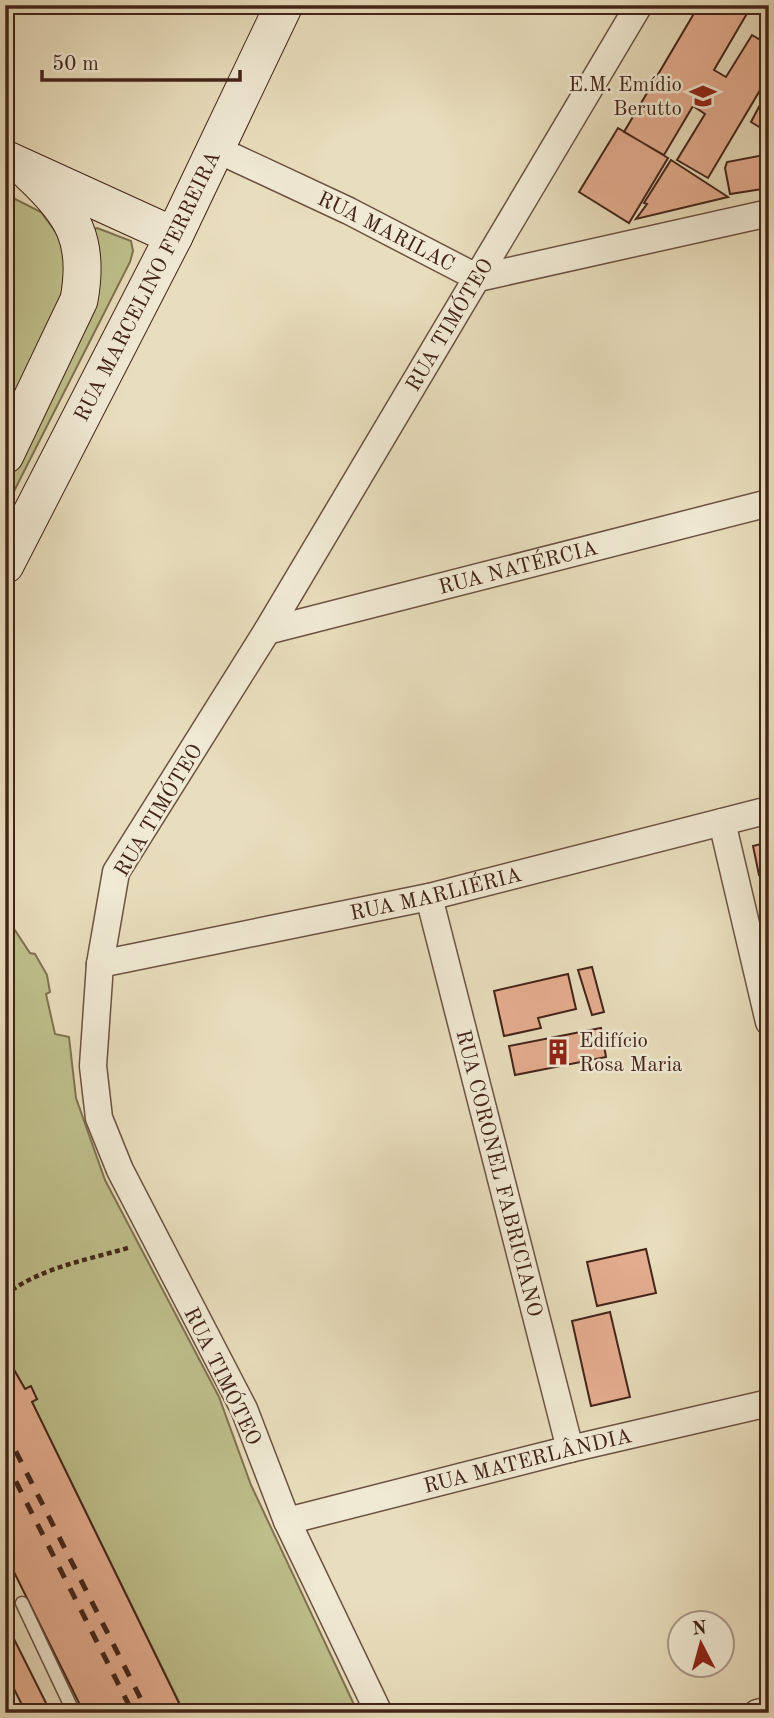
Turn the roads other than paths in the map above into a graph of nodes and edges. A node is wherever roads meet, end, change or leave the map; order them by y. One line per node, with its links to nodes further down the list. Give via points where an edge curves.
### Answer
1 (284, 5): 3 (street, RUA MARCELINO FERREIRA)
2 (639, 5): 7 (street, RUA TIMÓTEO)
3 (216, 149): 6 (street, RUA MARCELINO FERREIRA); 7 (street, RUA MARILAC)
4 (18, 166): 6 (street); 8 (street, via 51,192 78,230 84,274 79,300)
5 (769, 213): 7 (street, RUA MARILAC)
6 (174, 236): 10 (street, RUA MARCELINO FERREIRA)
7 (478, 278): 11 (street, RUA TIMÓTEO)
8 (5, 456)
9 (769, 503): 11 (street, RUA NATÉRCIA)
10 (6, 565)
11 (267, 631): 15 (street, RUA TIMÓTEO, via 116,872)
12 (769, 810): 13 (street, RUA MARLIÉRIA)
13 (722, 822): 14 (street, RUA MARLIÉRIA); 16 (street)
14 (429, 897): 15 (street, RUA MARLIÉRIA); 18 (street, RUA CORONEL FABRICIANO)
15 (100, 964): 19 (street, RUA TIMÓTEO, via 93,1066 99,1118 131,1194 244,1409)
16 (769, 1022)
17 (769, 1403): 18 (street, RUA MATERLÂNDIA)
18 (570, 1449): 19 (street, RUA MATERLÂNDIA)
19 (287, 1521): 23 (street, RUA TIMÓTEO)
20 (22, 1603): 22 (lane)
21 (769, 1710): 24 (street)
22 (74, 1713)
23 (379, 1713)
24 (757, 1713)

